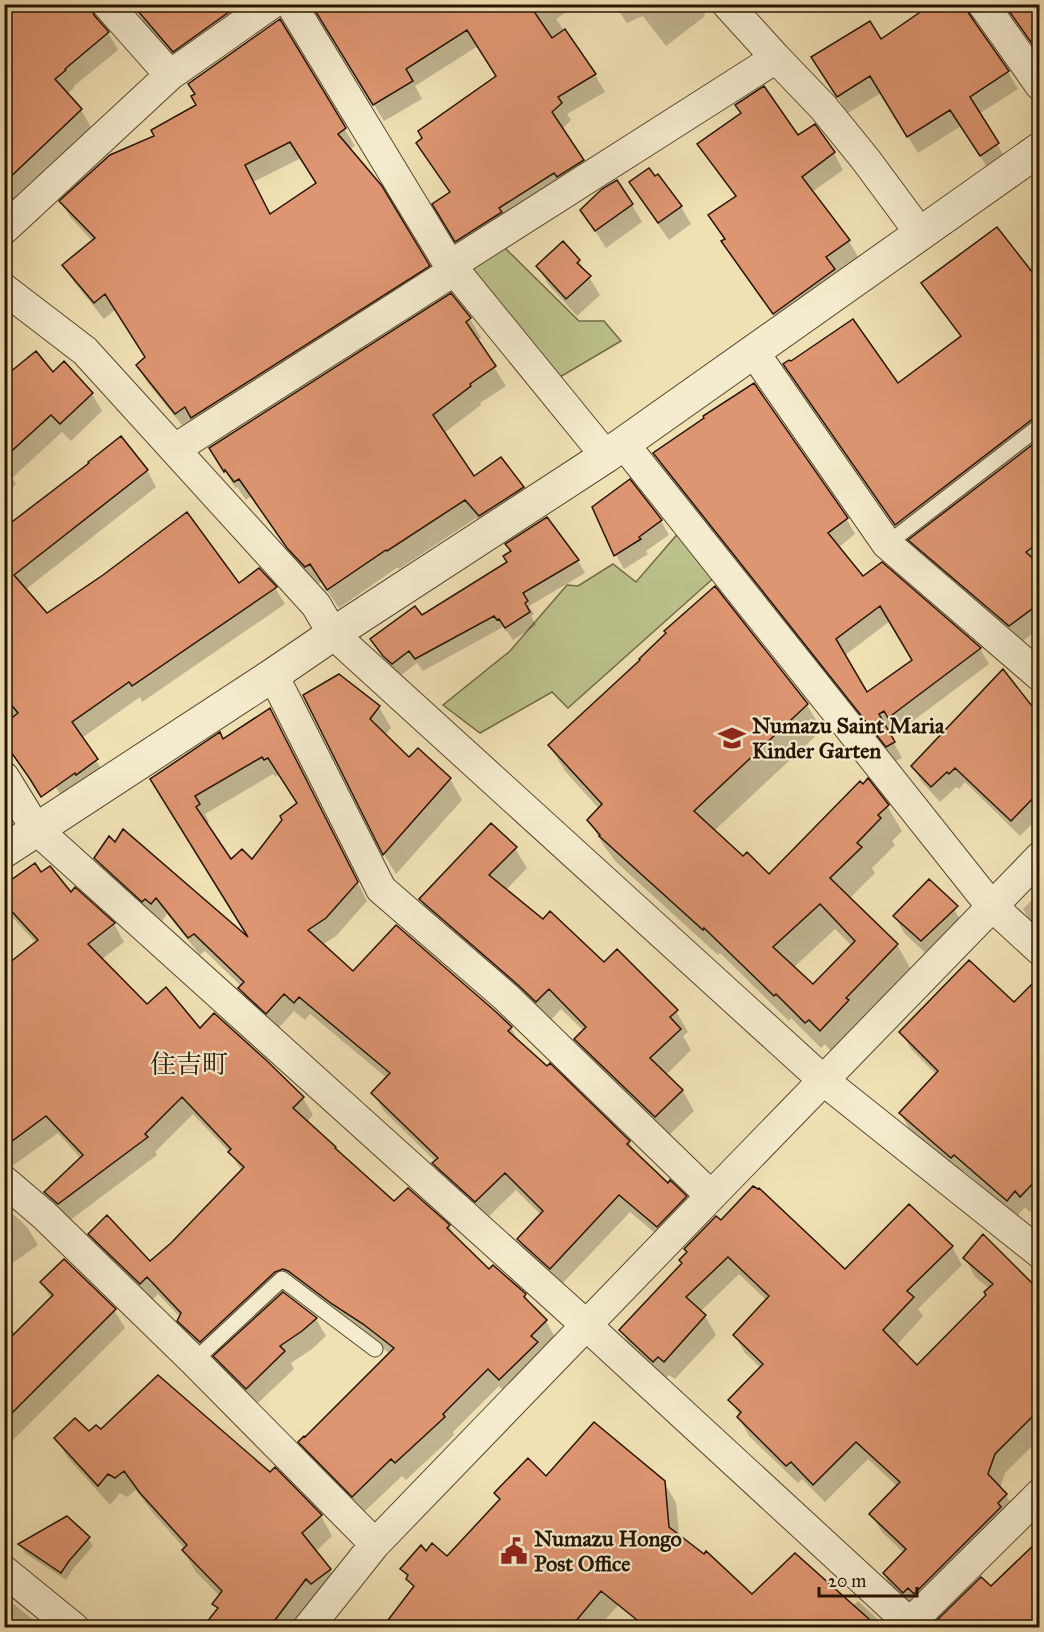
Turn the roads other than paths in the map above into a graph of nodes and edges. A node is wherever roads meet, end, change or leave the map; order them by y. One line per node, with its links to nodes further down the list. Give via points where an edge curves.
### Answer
1 (107, 4): 7 (street)
2 (271, 4): 7 (street)
3 (291, 4): 12 (street)
4 (727, 4): 6 (street)
5 (983, 4): 8 (street)
6 (776, 58): 11 (street, via 823,107); 12 (street)
7 (170, 75): 10 (street)
8 (1040, 85)
9 (1040, 149): 11 (street)
10 (4, 229)
11 (921, 233): 14 (street)
12 (453, 267): 16 (street); 17 (street)
13 (4, 289): 16 (street, via 85,351)
14 (753, 351): 17 (street); 18 (street)
15 (1040, 426): 18 (lane)
16 (175, 449): 19 (street, via 316,605)
17 (615, 450): 19 (street); 26 (street, via 821,693)
18 (887, 544): 21 (street)
19 (333, 634): 20 (street); 28 (street)
20 (273, 675): 23 (street); 30 (street, via 381,889 507,998)
21 (1040, 676)
22 (4, 777): 23 (street)
23 (36, 829): 24 (street); 32 (street)
24 (4, 851)
25 (1040, 857): 26 (street)
26 (992, 906): 27 (street); 28 (street)
27 (1040, 950)
28 (823, 1080): 30 (street); 31 (street)
29 (4, 1181): 34 (street)
30 (711, 1196): 32 (street)
31 (1040, 1252)
32 (586, 1325): 36 (street); 38 (street)
33 (375, 1349): 34 (lane, via 282,1279)
34 (194, 1361): 36 (street)
35 (1040, 1494): 38 (street)
36 (375, 1544): 40 (street)
37 (4, 1571): 39 (street)
38 (913, 1625)
39 (74, 1628)
40 (308, 1628)

